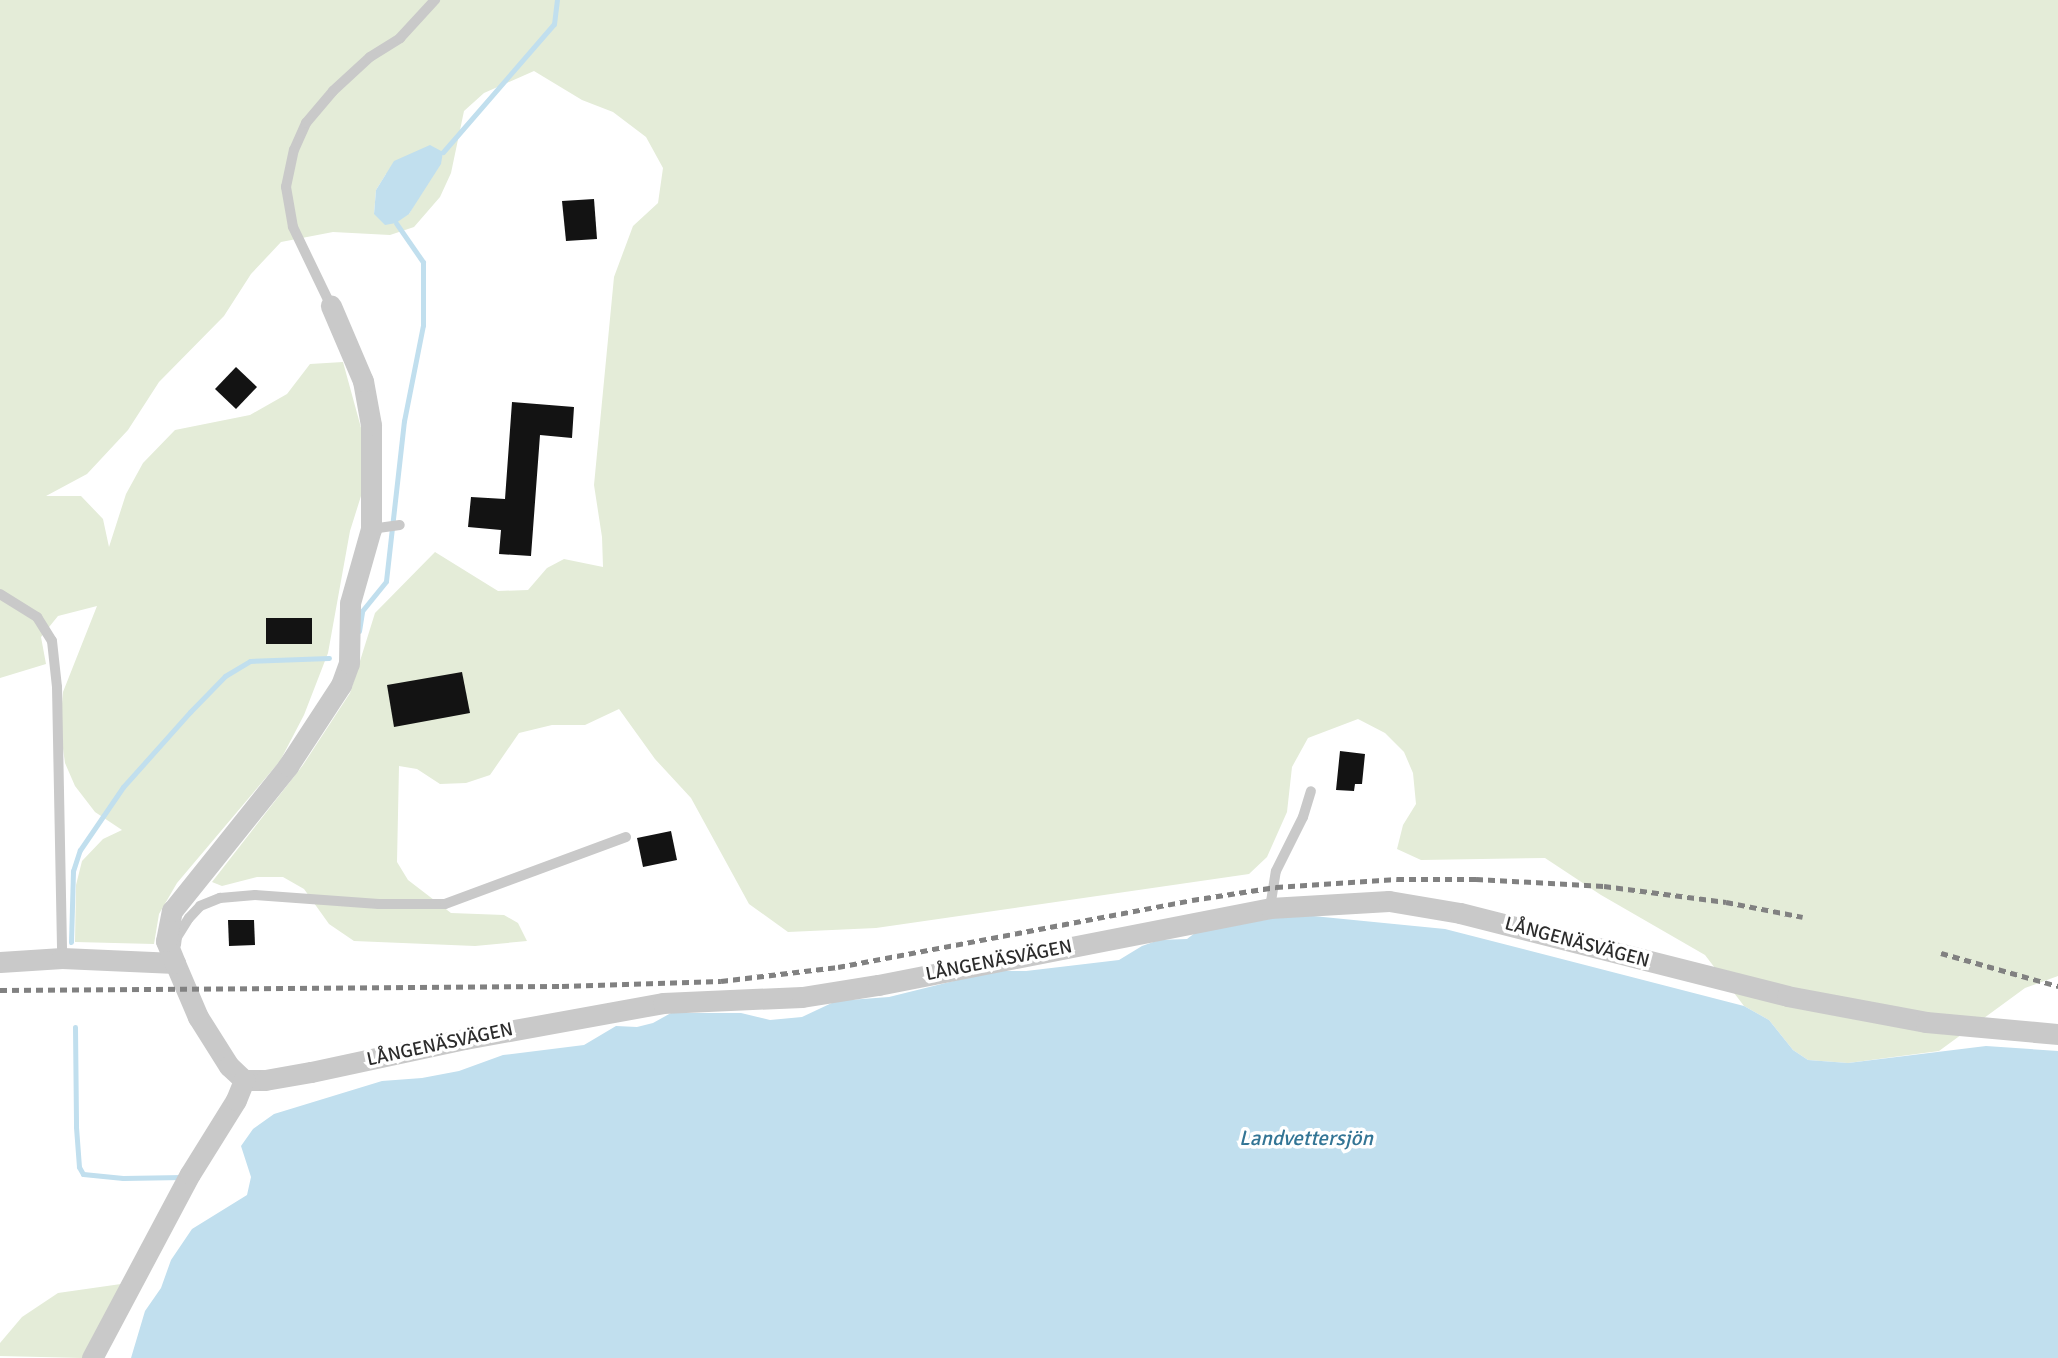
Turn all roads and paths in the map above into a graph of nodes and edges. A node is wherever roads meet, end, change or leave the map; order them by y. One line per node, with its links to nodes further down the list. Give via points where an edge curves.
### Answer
1 (435, 0): 2 (lane, via 400,38 332,91 306,123 294,150 286,187 293,226)
2 (331, 306): 4 (street, via 363,381)
3 (400, 525): 4 (lane)
4 (379, 527): 11 (street, via 350,603 349,663 341,685 288,766 172,911 166,941)
5 (0, 594): 9 (lane, via 37,617 46,627 55,653)
6 (1311, 791): 8 (lane, via 1276,871)
7 (626, 838): 11 (lane, via 445,904 255,895 220,898 200,906 189,918 177,937)
8 (1270, 908): 12 (street, LÅNGENÄSVÄGEN, via 1389,901 1423,905 1787,996 1926,1022); 13 (street, LÅNGENÄSVÄGEN, via 878,985 802,997 663,1003 311,1072)
9 (62, 958): 10 (street); 11 (street)
10 (0, 962)
11 (175, 963): 13 (street, via 198,1017 229,1066)
12 (2058, 1034)
13 (244, 1080): 14 (street)
14 (92, 1358)

